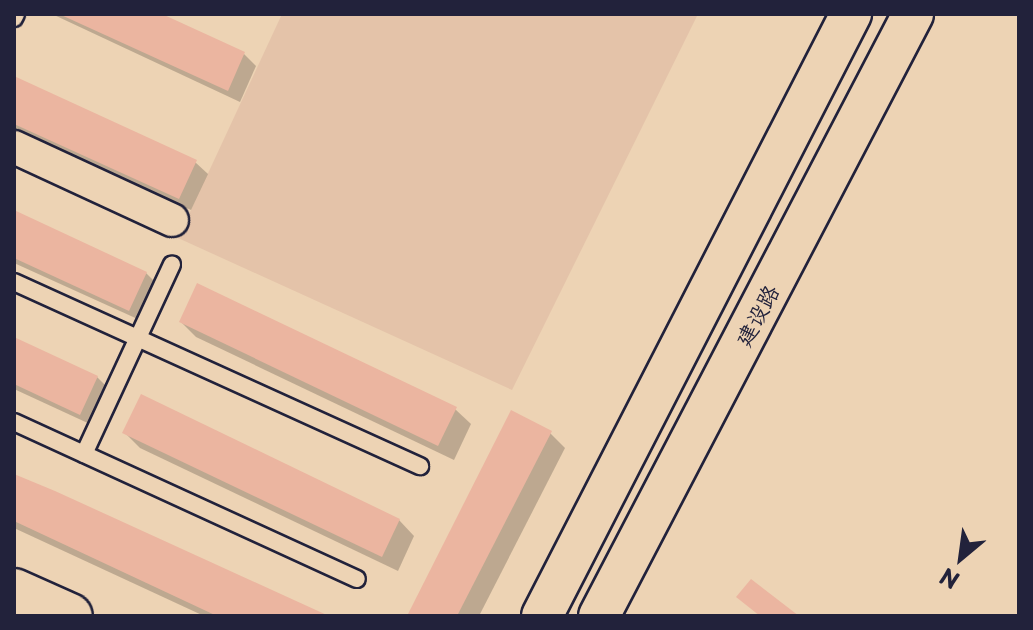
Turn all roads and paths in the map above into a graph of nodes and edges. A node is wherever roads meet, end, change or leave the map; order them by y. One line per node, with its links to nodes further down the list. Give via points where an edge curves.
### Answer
1 (851, 14): 14 (street)
2 (913, 14): 15 (street, 建设路)
3 (14, 147): 4 (street)
4 (172, 220)
5 (172, 264): 7 (lane)
6 (14, 282): 7 (lane)
7 (138, 338): 9 (lane); 10 (lane)
8 (14, 422): 9 (lane)
9 (84, 454): 11 (lane)
10 (420, 466)
11 (357, 579)
12 (14, 591): 13 (main road)
13 (70, 616)
14 (542, 616)
15 (599, 616)

